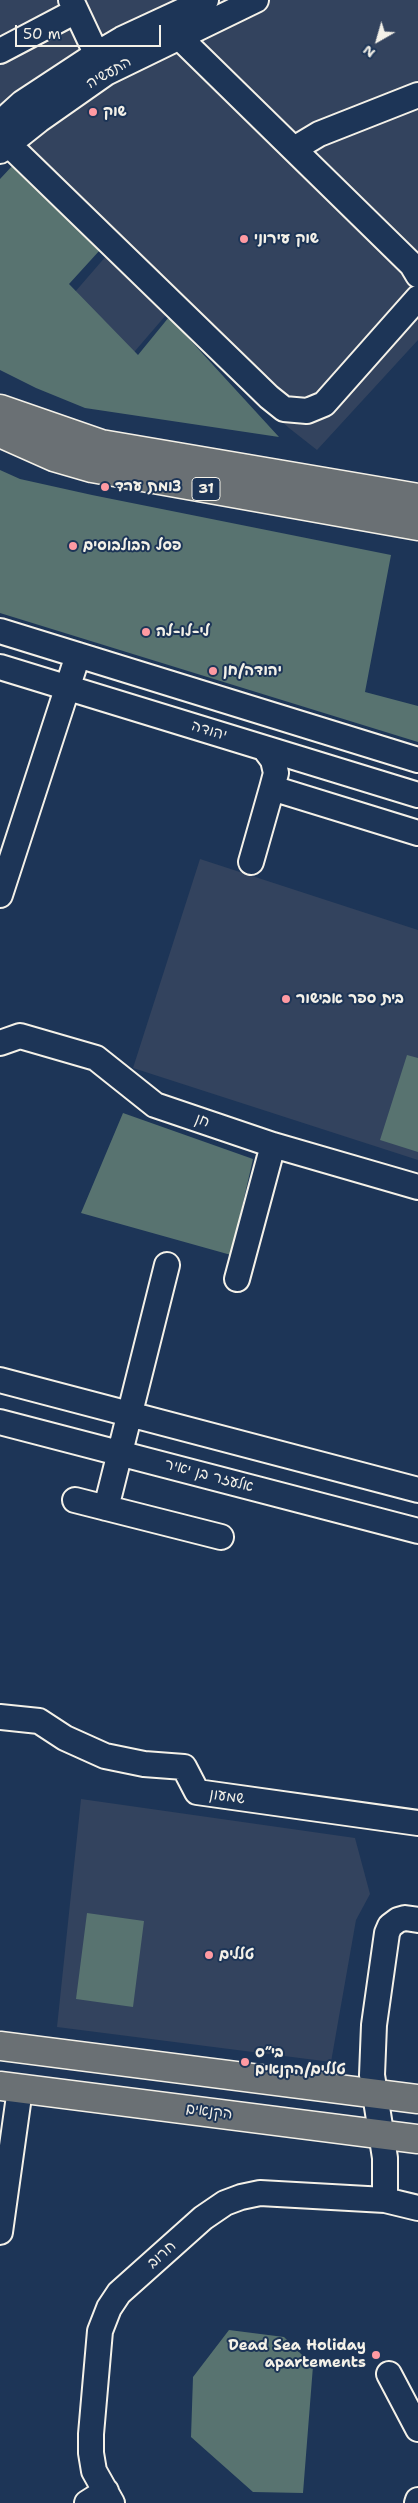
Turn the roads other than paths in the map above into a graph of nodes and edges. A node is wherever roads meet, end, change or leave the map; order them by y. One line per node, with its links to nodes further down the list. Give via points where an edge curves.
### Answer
1 (206, 0): 4 (street, התעשיה)
2 (256, 0): 4 (street, התעשיה)
3 (73, 6): 5 (street); 6 (street)
4 (173, 27): 6 (street, התעשיה, via 122,39); 9 (street)
5 (0, 52)
6 (101, 64): 8 (street, התעשיה)
7 (418, 95): 9 (street, via 319,134)
8 (2, 138): 11 (street, via 284,409 307,411 324,404)
9 (294, 149): 10 (street, via 412,265)
10 (418, 275)
11 (418, 298)
12 (0, 409): 14 (main road, 31, via 101,444)
13 (0, 433): 15 (main road, 31, via 54,457 92,468)
14 (418, 498)
15 (418, 526)
16 (0, 631): 17 (street)
17 (78, 655): 19 (street); 21 (street)
18 (0, 667): 19 (street, יהודה)
19 (69, 688): 20 (street, יהודה); 26 (street)
20 (264, 748): 22 (street, via 273,760 276,773); 23 (street, יהודה)
21 (418, 760)
22 (272, 788): 24 (street); 25 (street)
23 (418, 795)
24 (418, 833)
25 (251, 862)
26 (0, 895)
27 (0, 1043): 28 (street, חן, via 20,1036 96,1058 155,1105)
28 (273, 1145): 29 (street, חן); 31 (street)
29 (418, 1187)
30 (167, 1265): 33 (street)
31 (237, 1279)
32 (0, 1380): 33 (street)
33 (129, 1414): 35 (street); 36 (street)
34 (0, 1422): 35 (street, אלעזר בן יאיר)
35 (119, 1453): 38 (street); 39 (street, אלעזר בן יאיר)
36 (418, 1490)
37 (75, 1500): 38 (street)
38 (106, 1508): 40 (street)
39 (418, 1531)
40 (222, 1538)
41 (0, 1717): 42 (street, שמעון, via 39,1721 64,1738 105,1756 144,1764 184,1767 197,1792)
42 (418, 1824)
43 (418, 1920): 46 (street, via 398,1920 387,1933 374,2026)
44 (0, 2046): 46 (main road)
45 (10, 2087): 48 (main road, הקנאים); 52 (street)
46 (374, 2093): 47 (main road); 48 (street)
47 (418, 2099)
48 (382, 2134): 49 (main road, הקנאים); 50 (street)
49 (418, 2139)
50 (385, 2200): 51 (street, חרוב); 55 (street, חרוב, via 260,2193 241,2197 203,2218 119,2293 100,2331 90,2434 94,2471)
51 (418, 2208)
52 (0, 2232)
53 (389, 2374): 54 (street)
54 (418, 2429)
55 (102, 2499)

